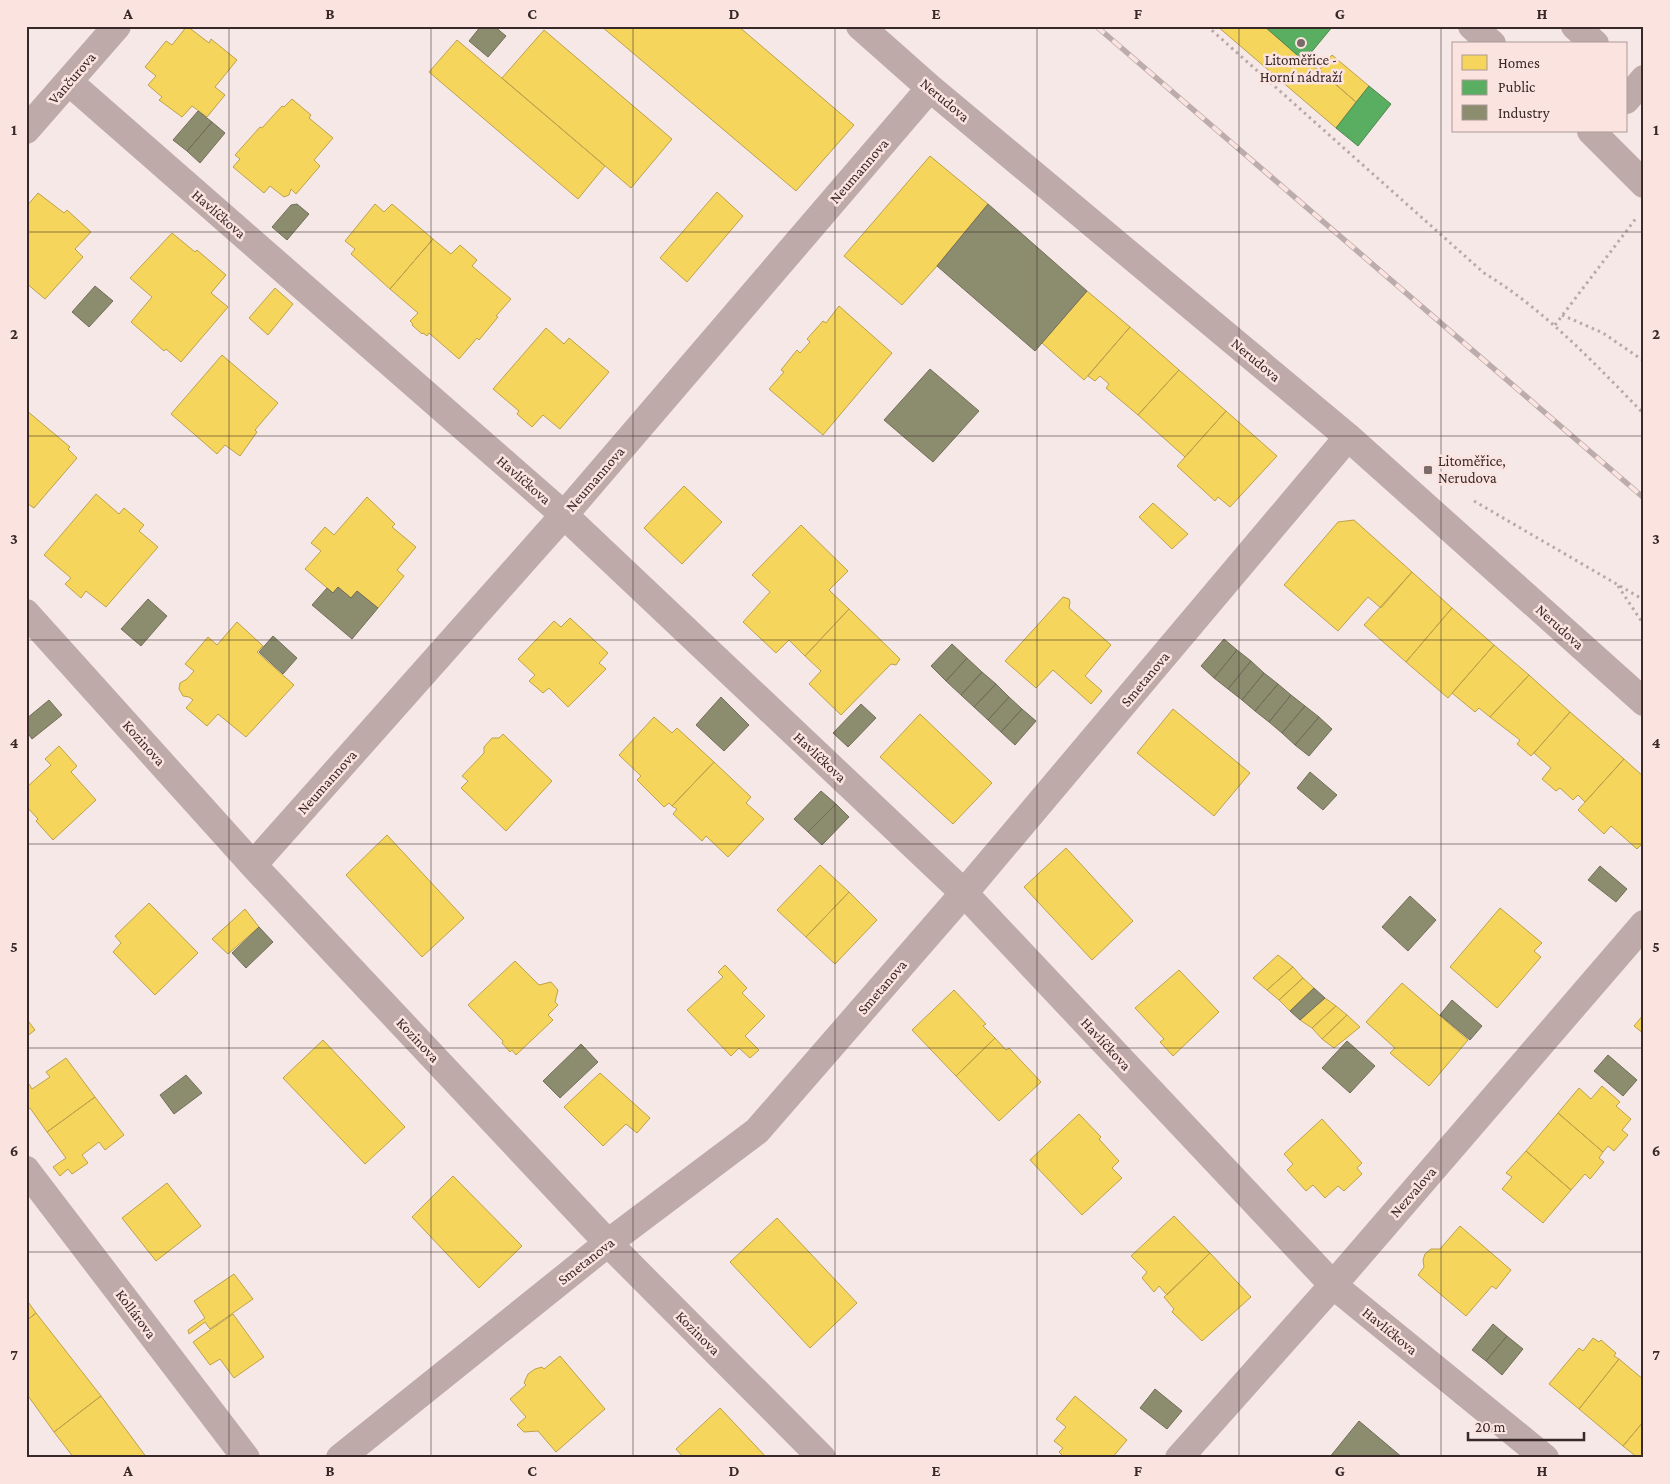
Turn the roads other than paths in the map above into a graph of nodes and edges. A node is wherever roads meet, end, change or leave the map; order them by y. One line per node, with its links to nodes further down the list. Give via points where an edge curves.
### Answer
1 (117, 26): 7 (street, Vančurova)
2 (860, 26): 8 (street, Nerudova)
3 (1472, 26): 5 (street)
4 (1575, 26): 6 (street)
5 (1490, 42)
6 (1593, 42)
7 (68, 82): 9 (street, Vančurova); 13 (street, Havlíčkova)
8 (930, 88): 12 (street, Nerudova); 13 (street, Neumannova)
9 (26, 130)
10 (1597, 133): 11 (street)
11 (1644, 184)
12 (1348, 437): 15 (street, Nerudova); 17 (street, Smetanova)
13 (564, 515): 16 (street, Neumannova); 17 (street, Havlíčkova)
14 (26, 613): 16 (street, Kozinova)
15 (1644, 702)
16 (253, 864): 20 (street, Kozinova)
17 (964, 893): 20 (street, Smetanova, via 757,1131); 21 (street, Havlíčkova)
18 (1644, 924): 21 (street, Nezvalova)
19 (26, 1170): 22 (street, Kollárova)
20 (608, 1243): 23 (street, Smetanova); 24 (street, Kozinova)
21 (1333, 1285): 25 (street, Nezvalova); 26 (street, Havlíčkova)
22 (246, 1458)
23 (340, 1458)
24 (822, 1458)
25 (1179, 1458)
26 (1545, 1458)

